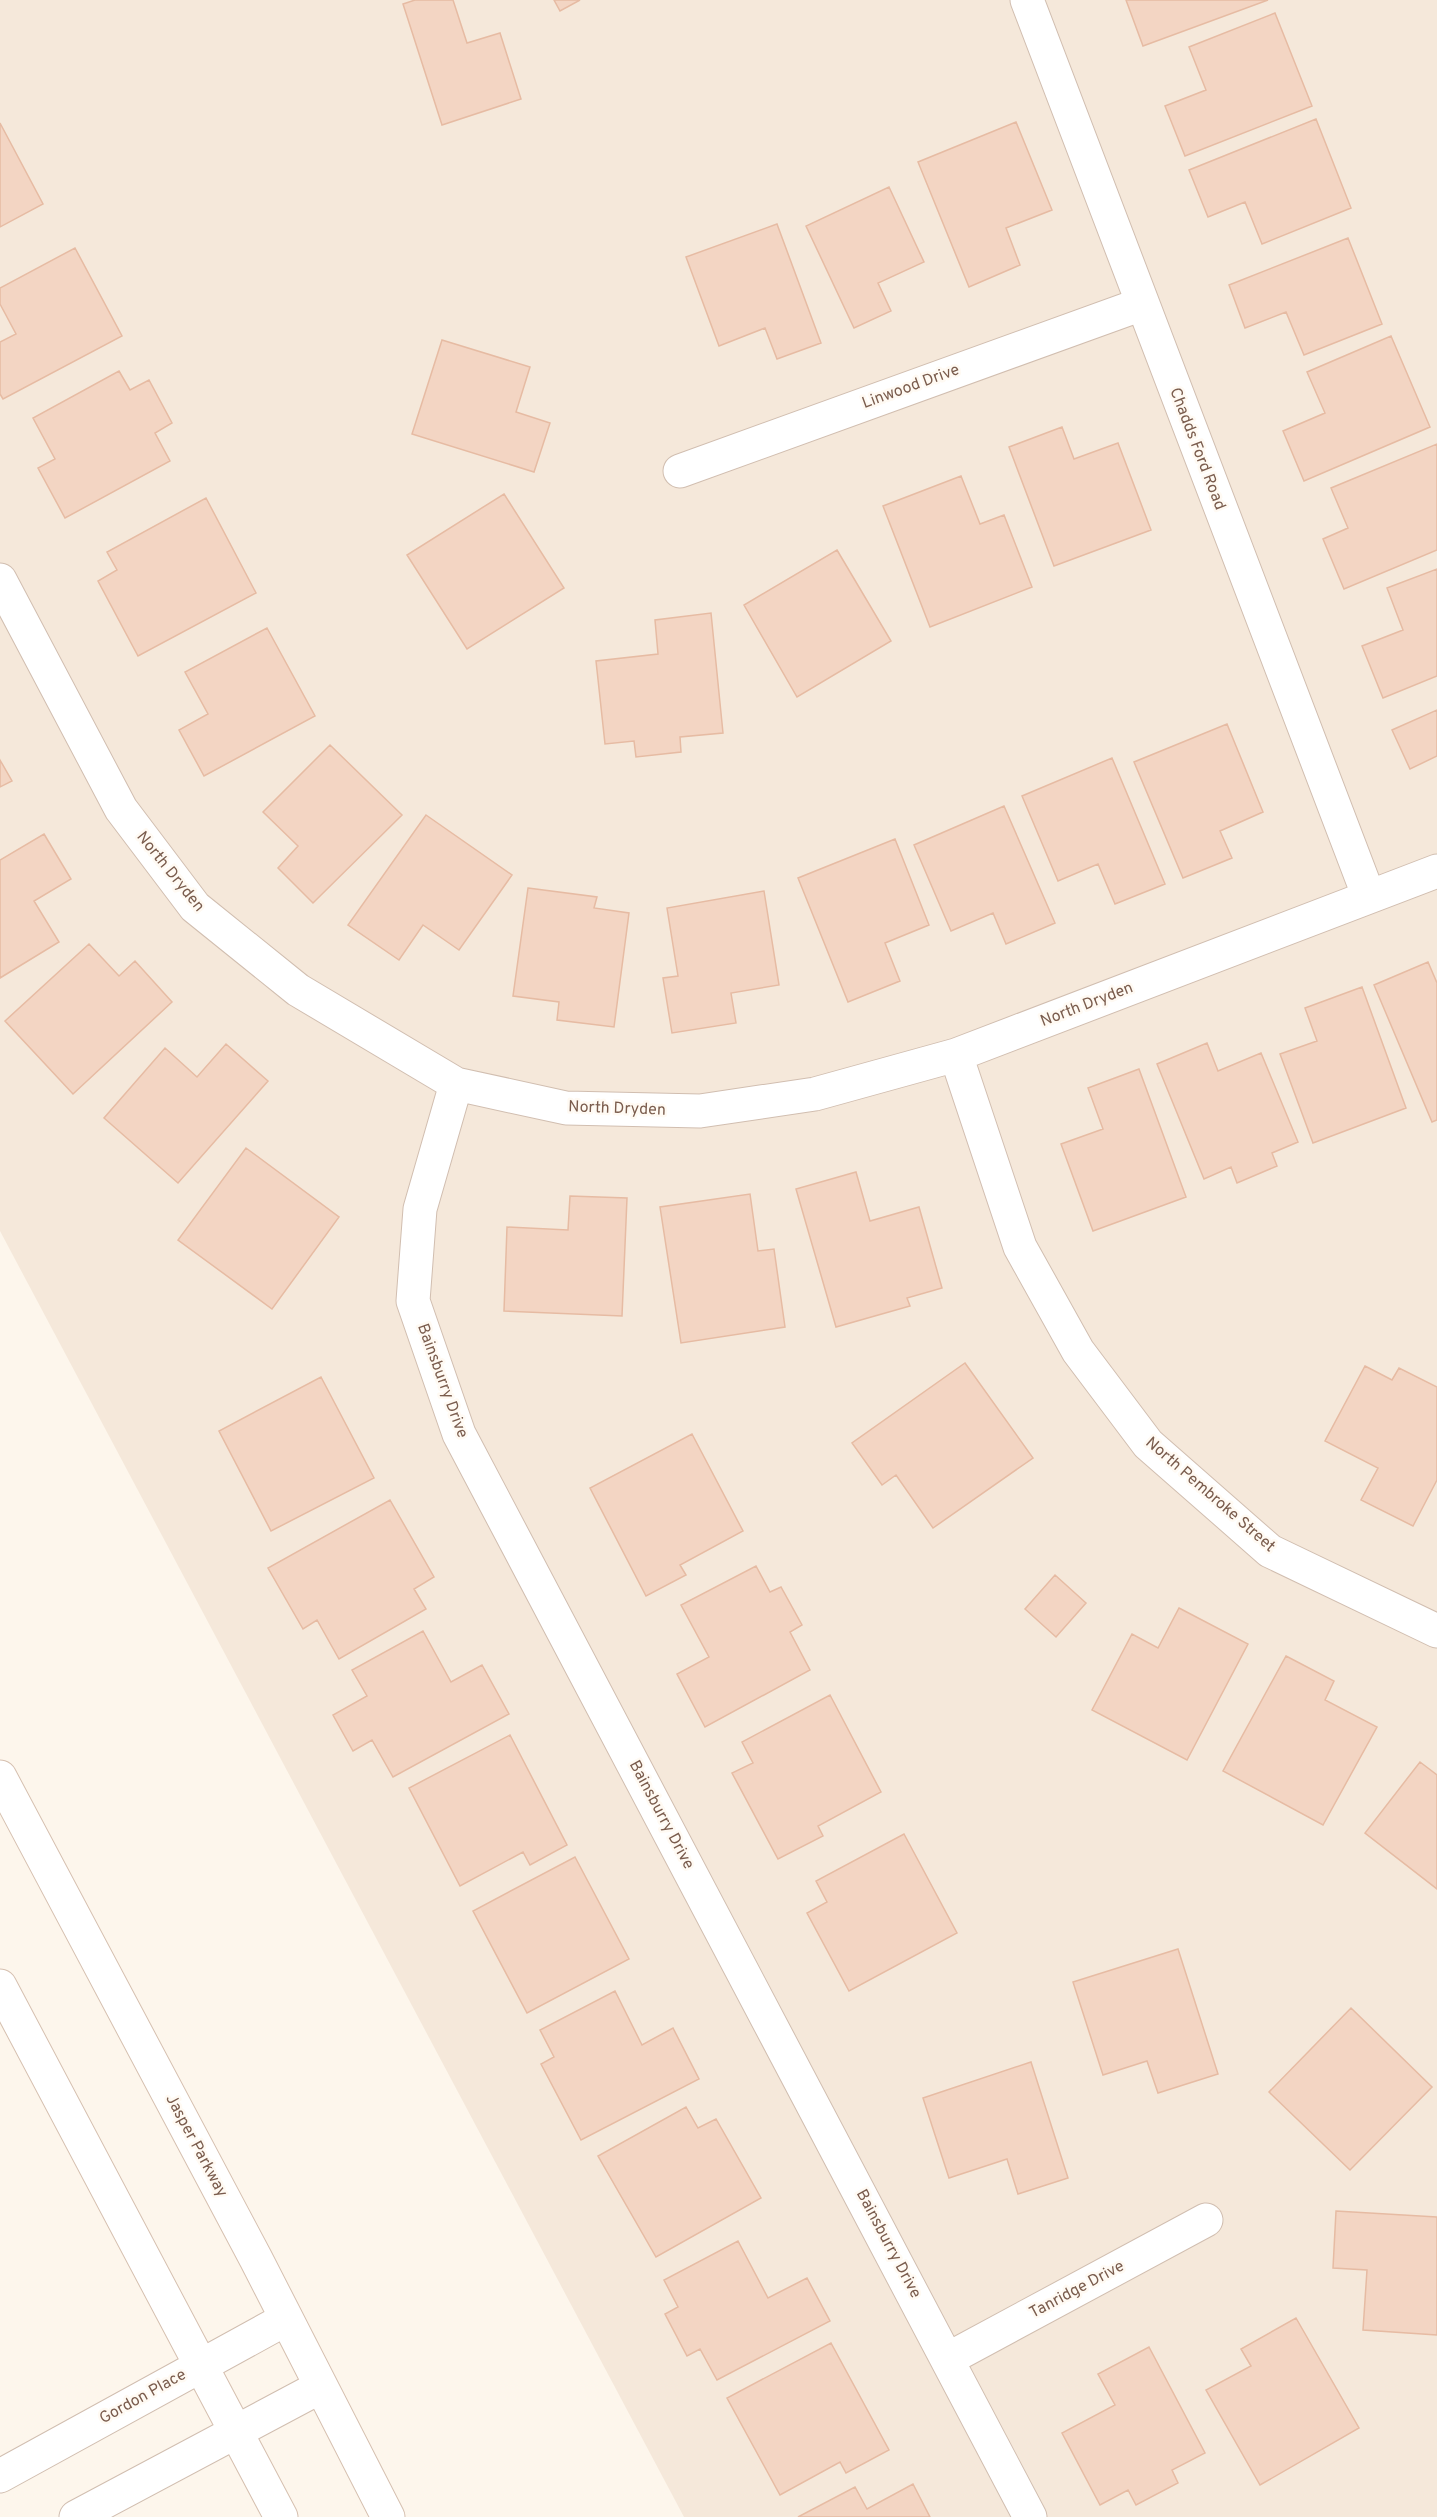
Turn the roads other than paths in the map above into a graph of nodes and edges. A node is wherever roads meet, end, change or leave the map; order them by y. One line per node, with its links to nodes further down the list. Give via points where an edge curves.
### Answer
1 (1027, 0): 2 (street, Chadds Ford Road)
2 (1142, 304): 3 (street, Linwood Drive); 6 (street, Chadds Ford Road)
3 (680, 471)
4 (0, 580): 8 (street, North Dryden, via 121,809 195,907 298,990)
5 (1437, 871): 6 (street, North Dryden)
6 (1369, 897): 7 (street, North Dryden)
7 (956, 1055): 8 (street, North Dryden, via 815,1094 700,1111 566,1108); 9 (street, North Pembroke Street, via 1020,1247 1078,1351 1148,1444 1270,1551)
8 (456, 1084): 14 (street, Bainsburry Drive, via 420,1209 413,1301 459,1434)
9 (1437, 1630)
10 (0, 1777): 13 (street, Jasper Parkway)
11 (0, 1986): 15 (street)
12 (1206, 2220): 14 (street, Tanridge Drive)
13 (286, 2319): 15 (street, Gordon Place); 16 (street, Jasper Parkway)
14 (948, 2359): 22 (street, Bainsburry Drive)
15 (201, 2366): 17 (street); 18 (street, Gordon Place)
16 (320, 2387): 17 (street); 21 (street, Jasper Parkway)
17 (236, 2432): 19 (street); 20 (street)
18 (0, 2475)
19 (76, 2517)
20 (281, 2517)
21 (388, 2517)
22 (1030, 2517)

